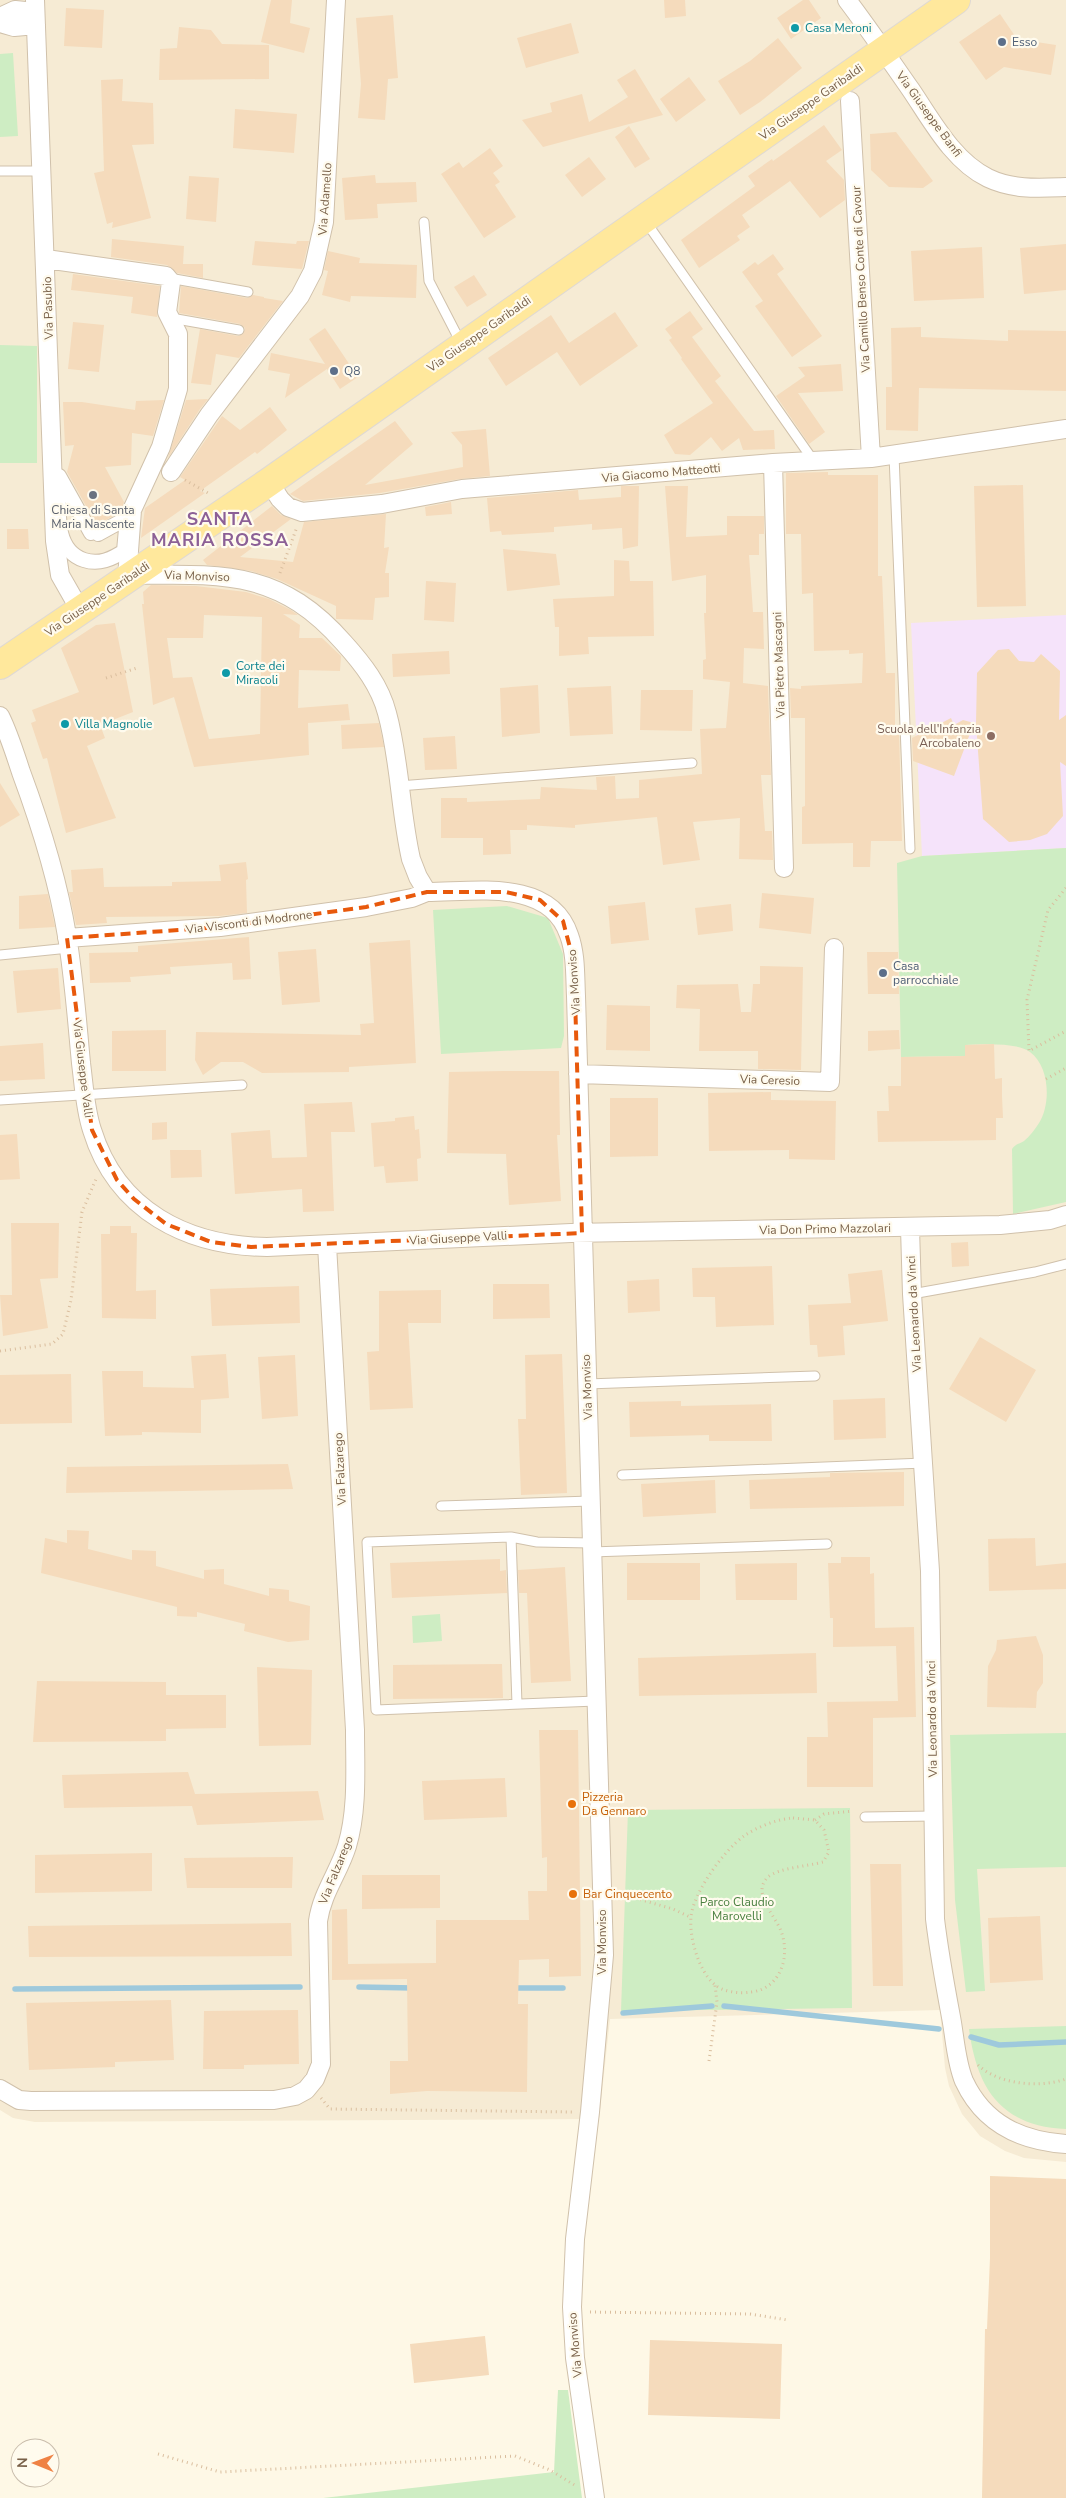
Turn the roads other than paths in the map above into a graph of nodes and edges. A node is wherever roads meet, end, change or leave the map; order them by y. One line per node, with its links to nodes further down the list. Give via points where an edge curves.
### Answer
1 (336, 0): 25 (street, Via Adamello, via 324,222 313,271 300,296 209,414)
2 (847, 0): 7 (street, Via Giuseppe Banfi)
3 (956, 0): 7 (main road, Via Giuseppe Garibaldi)
4 (36, 12): 5 (street, via 15,10); 6 (street, via 14,27); 10 (street, Via Pasubio)
5 (0, 16)
6 (0, 23)
7 (883, 51): 11 (street, Via Giuseppe Banfi, via 935,126 971,168 1015,186); 12 (main road, Via Giuseppe Garibaldi)
8 (850, 101): 22 (street, Via Camillo Benso Conte di Cavour)
9 (0, 171): 10 (lane)
10 (42, 171): 14 (street, Via Pasubio)
11 (1066, 187)
12 (643, 218): 19 (main road, Via Giuseppe Garibaldi); 23 (lane)
13 (424, 222): 19 (lane, via 429,281)
14 (46, 259): 15 (street); 29 (street, Via Pasubio, via 55,541 60,575)
15 (169, 278): 16 (lane); 17 (street, via 167,312)
16 (248, 292)
17 (171, 318): 18 (lane); 28 (street, via 178,334 178,393 161,447 132,510)
18 (239, 330)
19 (463, 345): 26 (main road, Via Giuseppe Garibaldi)
20 (1066, 429): 21 (street, Via Giacomo Matteotti)
21 (894, 455): 22 (street, Via Giacomo Matteotti); 34 (lane)
22 (871, 458): 23 (street, Via Giacomo Matteotti)
23 (813, 460): 24 (street, Via Giacomo Matteotti)
24 (773, 463): 26 (street, Via Giacomo Matteotti, via 462,489 382,504 302,512 284,503); 35 (street, Via Pietro Mascagni)
25 (171, 472)
26 (269, 482): 28 (main road, Via Giuseppe Garibaldi)
27 (64, 545): 27 (street, via 85,560 111,560 124,551 127,518 98,534 96,530 91,533 59,476 60,533)
28 (130, 576): 29 (main road, Via Giuseppe Garibaldi); 33 (street, Via Monviso, via 222,575 256,582 290,596 324,622 373,679 387,711)
29 (80, 610): 30 (main road, Via Giuseppe Garibaldi)
30 (0, 665)
31 (0, 716): 37 (street, Via Giuseppe Valli, via 52,866)
32 (692, 763): 33 (lane)
33 (400, 786): 36 (street, Via Monviso, via 411,859)
34 (910, 849)
35 (784, 868)
36 (427, 892): 37 (street, Via Visconti di Modrone, via 366,907); 40 (street, Via Monviso, via 521,893 554,910 570,936 574,962)
37 (68, 943): 39 (lane); 42 (street, Via Giuseppe Valli)
38 (834, 948): 40 (street, Via Ceresio, via 830,1082)
39 (0, 955)
40 (578, 1074): 46 (street, Via Monviso)
41 (242, 1085): 42 (lane)
42 (85, 1095): 43 (lane); 47 (street, Via Giuseppe Valli, via 92,1130 105,1161 117,1180 145,1209 166,1224 189,1235 224,1244 251,1247)
43 (0, 1100)
44 (1066, 1216): 45 (street, Via Don Primo Mazzolari, via 1000,1225)
45 (910, 1228): 46 (street, Via Don Primo Mazzolari); 49 (street, Via Leonardo da Vinci)
46 (582, 1233): 47 (street, Via Giuseppe Valli); 51 (street, Via Monviso)
47 (327, 1245): 63 (street, Via Falzarego, via 355,1730 351,1831 320,1907 318,1921 322,2055 318,2072 311,2086 301,2094 274,2100 31,2101 18,2100)
48 (1066, 1264): 49 (lane)
49 (912, 1294): 52 (street, Via Leonardo da Vinci)
50 (815, 1376): 51 (lane)
51 (587, 1384): 54 (street, Via Monviso)
52 (924, 1463): 53 (lane); 61 (street, Via Leonardo da Vinci, via 930,1571)
53 (622, 1475)
54 (590, 1500): 55 (lane); 58 (street, Via Monviso)
55 (441, 1506)
56 (512, 1537): 58 (lane); 60 (lane); 60 (lane, via 367,1542 376,1710)
57 (827, 1544): 58 (lane)
58 (591, 1547): 59 (street, Via Monviso)
59 (596, 1701): 60 (lane); 65 (street, Via Monviso, via 604,1955 576,2239 572,2312 575,2358)
60 (517, 1704)
61 (934, 1816): 62 (lane); 64 (street, Via Leonardo da Vinci, via 935,1919 964,2081 982,2108 1006,2128 1024,2137)
62 (865, 1817)
63 (0, 2089)
64 (1066, 2144)
65 (595, 2496)

